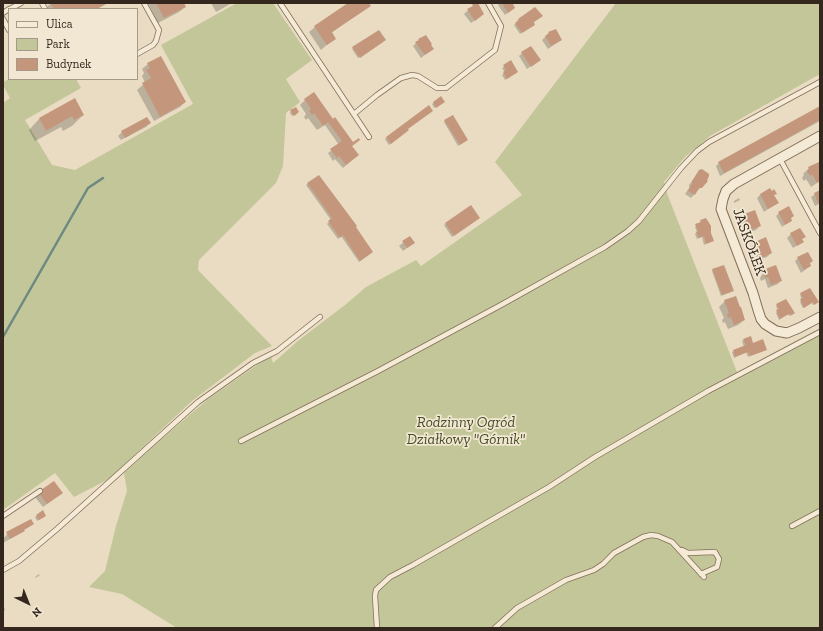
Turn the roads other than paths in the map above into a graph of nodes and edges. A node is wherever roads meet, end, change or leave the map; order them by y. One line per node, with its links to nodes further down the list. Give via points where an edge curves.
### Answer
1 (21, 3): 5 (lane)
2 (144, 3): 8 (lane, via 158,30 153,45)
3 (280, 3): 10 (lane)
4 (488, 3): 10 (lane, via 501,26 496,50 446,88 437,88 418,76 401,78)
5 (11, 8)
6 (3, 19): 7 (lane)
7 (8, 28)
8 (138, 53)
9 (820, 82): 18 (lane, via 709,142 681,168 639,221 605,247 501,306)
10 (354, 114): 12 (lane)
11 (820, 136): 13 (street, JASKÓŁEK)
12 (369, 137)
13 (780, 159): 14 (lane); 16 (street, JASKÓŁEK, via 734,184 726,191 721,209 765,324 776,331 787,333)
14 (820, 233)
15 (320, 317): 24 (lane, via 277,351 253,363 198,402 57,529 19,561)
16 (820, 317)
17 (820, 332): 25 (lane, via 708,391 390,577 376,590)
18 (240, 441)
19 (40, 491): 21 (lane)
20 (820, 511): 22 (lane)
21 (3, 516)
22 (792, 526)
23 (678, 548): 23 (lane, via 702,576 717,566 719,559 715,552 688,553); 26 (lane, via 672,542 658,536 643,537 614,553 594,570 566,580 517,608)
24 (3, 570)
25 (377, 628)
26 (495, 628)

